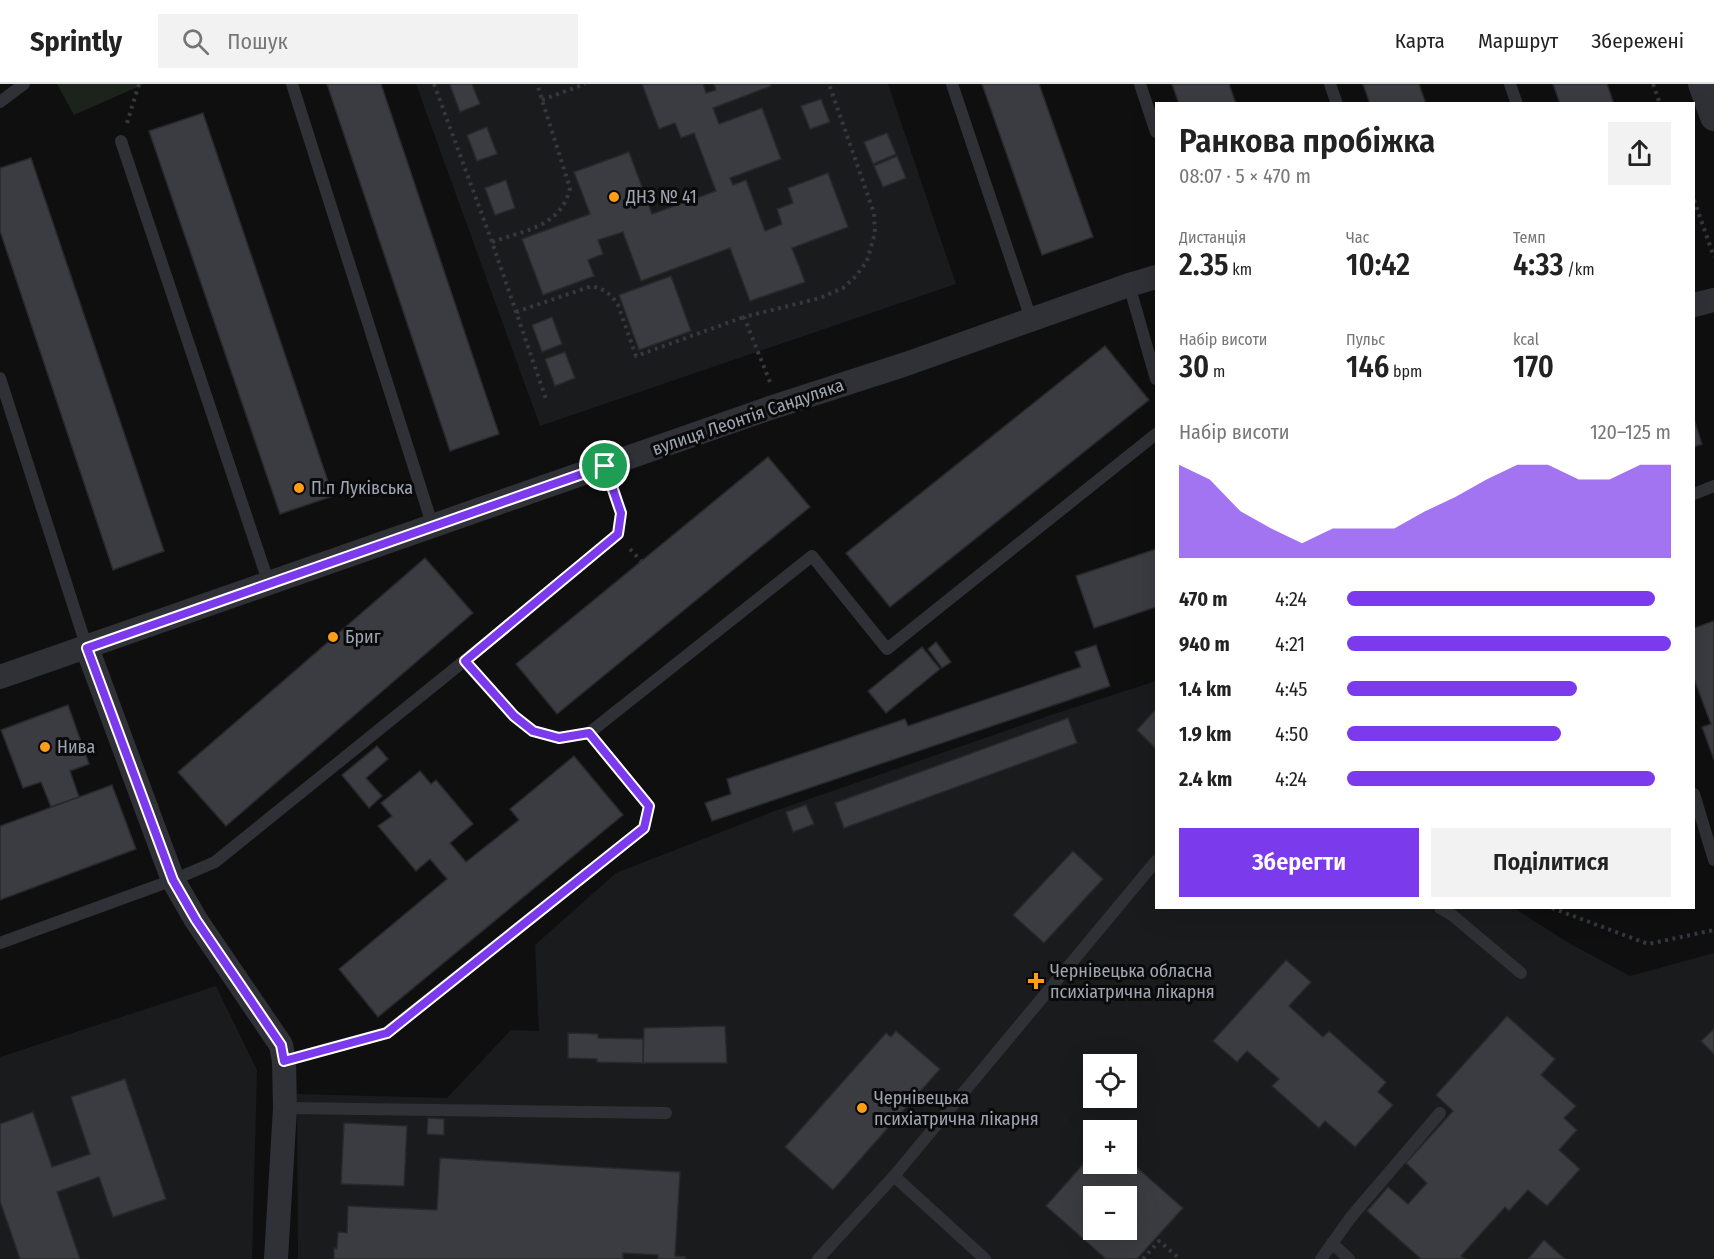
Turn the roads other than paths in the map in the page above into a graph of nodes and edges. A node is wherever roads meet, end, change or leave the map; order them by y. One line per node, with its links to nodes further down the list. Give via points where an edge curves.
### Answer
1 (24, 84): 8 (lane)
2 (292, 84): 25 (lane)
3 (952, 84): 18 (lane)
4 (1140, 84): 12 (lane)
5 (1330, 84): 9 (lane)
6 (1510, 84): 10 (lane)
7 (1702, 84): 11 (street)
8 (0, 102)
9 (1336, 102)
10 (1516, 102)
11 (1714, 117)
12 (1155, 129)
13 (121, 141): 26 (lane)
14 (1155, 277): 15 (street, вулиця Леонтія Сандуляка)
15 (1129, 285): 18 (street, вулиця Леонтія Сандуляка); 19 (lane)
16 (1714, 300): 17 (street)
17 (1695, 305)
18 (1031, 319): 22 (street, вулиця Леонтія Сандуляка)
19 (1155, 376)
20 (0, 378): 27 (lane)
21 (1155, 435): 30 (lane, via 887,649 812,556)
22 (605, 466): 25 (street, вулиця Леонтія Сандуляка); 28 (lane, via 621,513 618,534)
23 (1714, 486): 24 (lane)
24 (1695, 494)
25 (433, 527): 26 (street, вулиця Леонтія Сандуляка)
26 (269, 584): 27 (street, вулиця Леонтія Сандуляка)
27 (87, 648): 29 (street, вулиця Леонтія Сандуляка); 34 (street)
28 (465, 661): 30 (lane, via 514,716 533,731 559,738); 34 (lane, via 215,862)
29 (0, 677)
30 (589, 733): 38 (lane, via 649,806 644,828 387,1033)
31 (1695, 797): 32 (lane)
32 (1714, 860)
33 (1155, 862): 42 (lane)
34 (173, 880): 36 (lane); 38 (street, via 281,1045)
35 (1442, 909): 37 (lane)
36 (0, 943)
37 (1521, 973)
38 (284, 1061): 39 (street)
39 (285, 1108): 40 (lane); 44 (street)
40 (666, 1113)
41 (1440, 1113): 43 (lane)
42 (894, 1176): 45 (lane); 46 (lane)
43 (1332, 1243): 47 (lane); 48 (lane)
44 (276, 1259)
45 (818, 1259)
46 (985, 1259)
47 (1321, 1259)
48 (1349, 1259)

